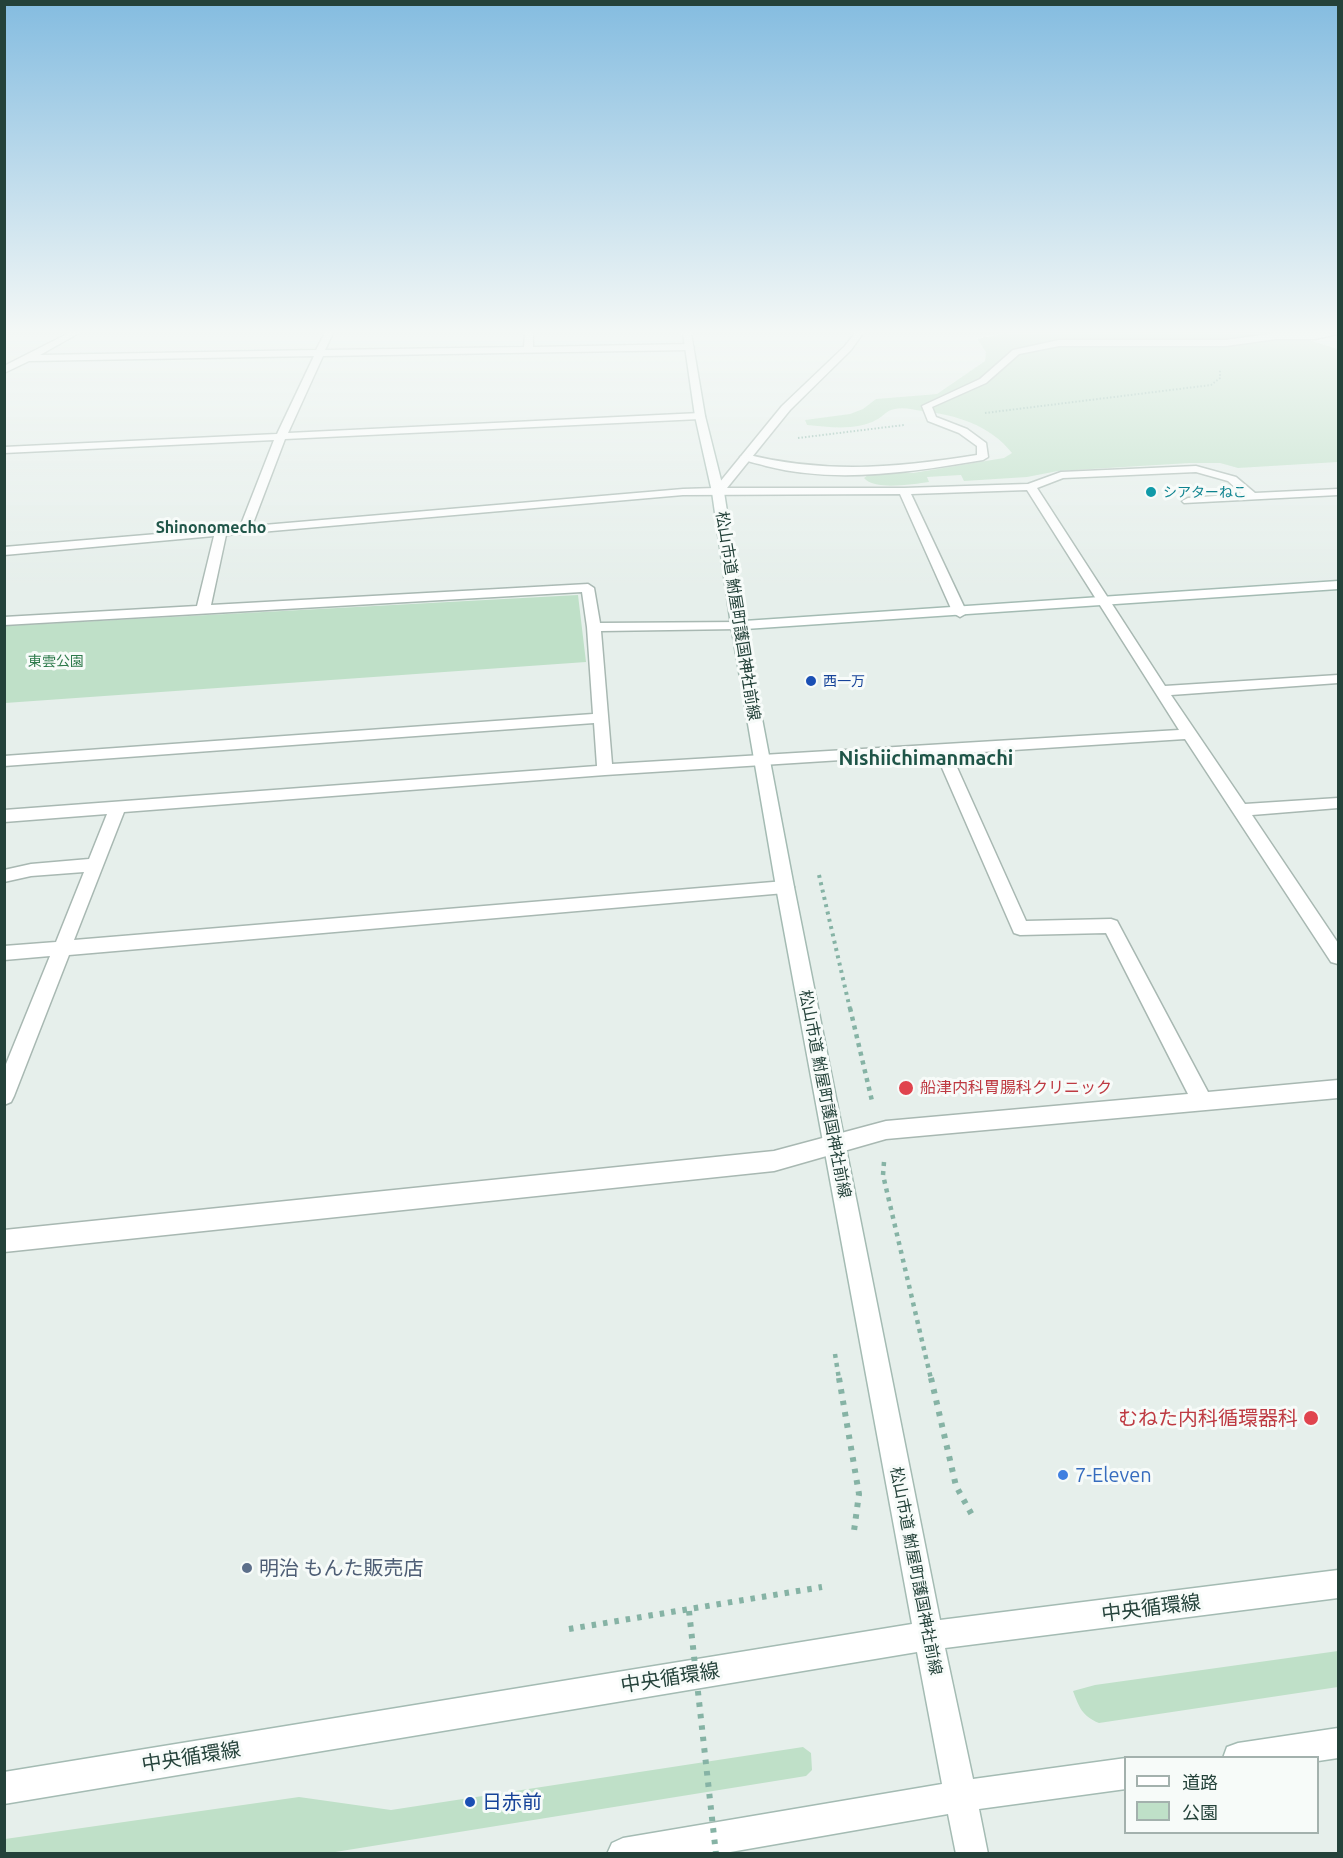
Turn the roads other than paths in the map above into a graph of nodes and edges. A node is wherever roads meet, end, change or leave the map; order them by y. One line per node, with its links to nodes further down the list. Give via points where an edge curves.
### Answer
1 (289, 420): 6 (street)
2 (622, 420): 6 (street)
3 (701, 420): 11 (street, 松山市道 鮒屋町護国神社前線)
4 (776, 420): 8 (street)
5 (934, 420): 8 (street, via 963,431 982,445 983,457 933,466 843,472)
6 (281, 436): 7 (street); 15 (street)
7 (4, 450)
8 (745, 457): 11 (street)
9 (1030, 487): 10 (street); 13 (street, via 1061,475 1196,469 1232,479); 19 (street)
10 (904, 491): 11 (street); 21 (street)
11 (718, 492): 15 (street); 23 (street, 松山市道 鮒屋町護国神社前線)
12 (1338, 492): 13 (street)
13 (1252, 497): 14 (street)
14 (1188, 501)
15 (244, 531): 16 (street)
16 (221, 532): 17 (street); 20 (street)
17 (4, 551)
18 (1338, 585): 19 (street)
19 (1104, 602): 21 (street); 26 (street)
20 (203, 610): 22 (street); 24 (street, via 588,588)
21 (960, 613): 23 (street)
22 (4, 621)
23 (738, 625): 24 (street); 30 (street, 松山市道 鮒屋町護国神社前線)
24 (594, 627): 27 (street)
25 (1338, 679): 26 (street)
26 (1161, 691): 28 (street)
27 (601, 718): 31 (street); 32 (street)
28 (1189, 734): 29 (street); 35 (street)
29 (941, 749): 30 (street); 45 (street, via 1020,928 1111,926)
30 (762, 760): 32 (street); 39 (street, 松山市道 鮒屋町護国神社前線)
31 (4, 761)
32 (605, 770): 34 (street)
33 (1338, 803): 35 (street)
34 (117, 809): 36 (street); 37 (street)
35 (1240, 810): 42 (street)
36 (4, 816)
37 (96, 865): 38 (street); 40 (street)
38 (4, 876)
39 (785, 887): 40 (street); 46 (street, 松山市道 鮒屋町護国神社前線)
40 (63, 948): 41 (street); 44 (street)
41 (4, 953)
42 (1338, 956)
43 (1338, 1089): 45 (street)
44 (4, 1096)
45 (1203, 1102): 46 (street, via 886,1130)
46 (834, 1143): 47 (street, via 774,1161); 49 (street, 松山市道 鮒屋町護国神社前線)
47 (4, 1241)
48 (1338, 1584): 49 (street, 中央循環線)
49 (928, 1636): 53 (street, 中央循環線); 54 (street, 松山市道 鮒屋町護国神社前線)
50 (1338, 1743): 51 (street)
51 (1251, 1756)
52 (1124, 1773): 54 (street)
53 (4, 1788)
54 (961, 1796): 55 (street); 56 (street, 松山市道 鮒屋町護国神社前線)
55 (623, 1854)
56 (972, 1854)

